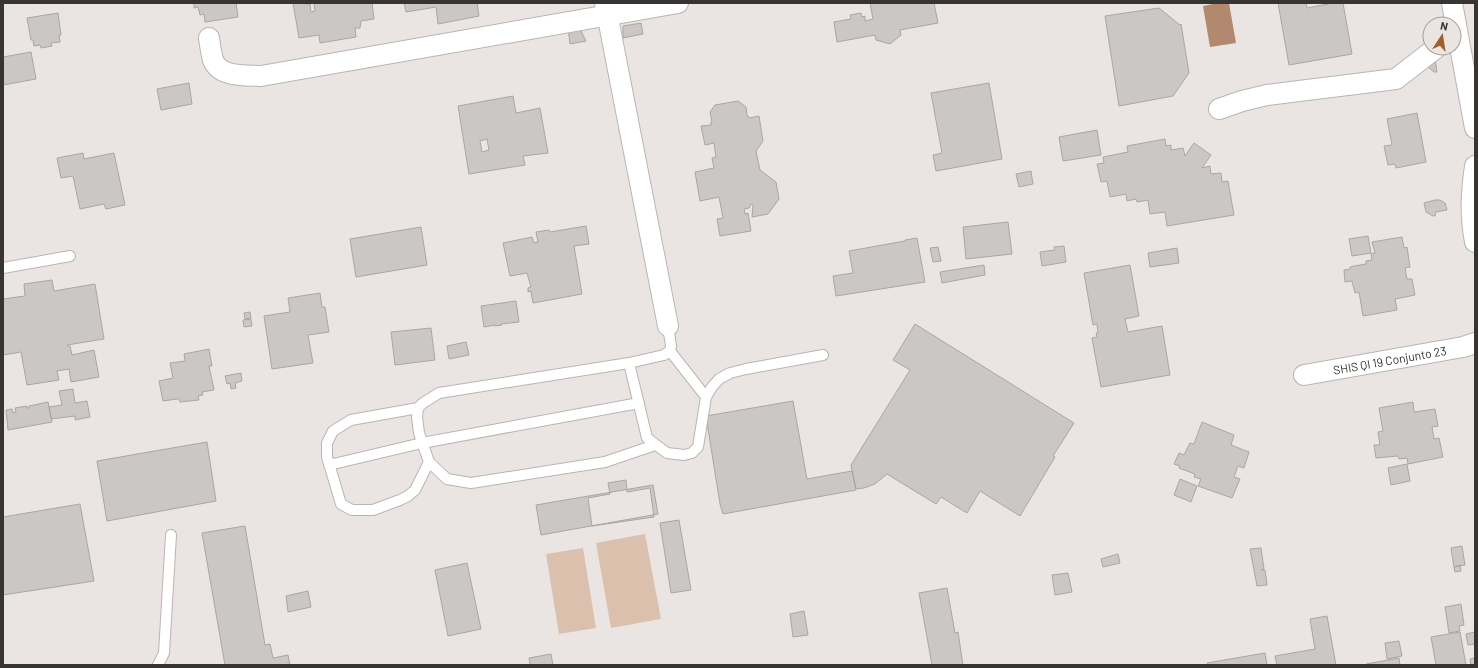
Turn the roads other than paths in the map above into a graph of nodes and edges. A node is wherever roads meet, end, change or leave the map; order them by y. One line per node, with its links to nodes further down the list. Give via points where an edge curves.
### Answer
1 (678, 3): 2 (street)
2 (606, 9): 3 (street, via 261,76 228,74 219,69 214,61); 12 (street)
3 (209, 38)
4 (1426, 56): 6 (street, via 1396,80 1268,95)
5 (1461, 56): 7 (street)
6 (1219, 109)
7 (1475, 128)
8 (1475, 166): 9 (street, via 1471,197)
9 (1475, 242)
10 (70, 256): 11 (lane)
11 (3, 268)
12 (668, 326): 14 (lane)
13 (1475, 343): 17 (street, SHIS QI 19 Conjunto 23)
14 (670, 351): 16 (lane, via 664,356); 18 (lane)
15 (823, 355): 18 (lane, via 730,373 712,387)
16 (629, 364): 19 (lane); 20 (lane, via 439,392)
17 (1304, 375)
18 (706, 397): 22 (lane, via 698,447 684,455 667,453)
19 (639, 403): 21 (lane); 22 (lane, via 647,438)
20 (418, 408): 21 (lane, via 417,418); 24 (lane, via 351,420 341,425 332,431 327,443)
21 (422, 443): 23 (lane); 24 (lane)
22 (655, 445): 23 (lane, via 605,462 471,483 447,479)
23 (429, 462): 24 (lane, via 415,490 408,496 373,510 352,510 341,504)
24 (329, 465)
25 (171, 535): 26 (lane, via 164,653)
26 (158, 665)

